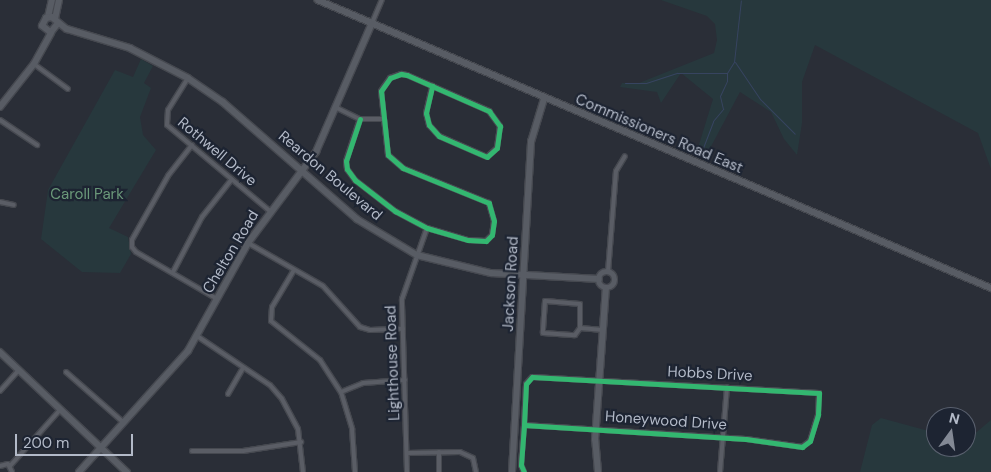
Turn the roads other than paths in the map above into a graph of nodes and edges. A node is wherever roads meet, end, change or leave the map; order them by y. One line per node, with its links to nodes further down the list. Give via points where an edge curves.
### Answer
1 (52, 0): 6 (street)
2 (59, 0): 6 (street)
3 (318, 0): 5 (street, Commissioners Road East)
4 (382, 0): 5 (street)
5 (372, 24): 11 (street, Commissioners Road East); 13 (street, Chelton Road)
6 (52, 26): 7 (street); 8 (street, Reardon Boulevard, via 130,48)
7 (34, 64): 10 (street); 12 (street)
8 (188, 78): 18 (street, Rothwell Drive, via 165,118 167,125); 20 (street, Reardon Boulevard, via 223,102)
9 (432, 86): 9 (street, via 489,110 497,118 500,126 494,153 486,157 439,136 429,125 426,113); 15 (street, via 407,75 390,78 381,91)
10 (68, 89)
11 (544, 99): 31 (street, Jackson Road, via 531,142); 34 (street, Commissioners Road East)
12 (0, 107)
13 (337, 108): 14 (street); 20 (street, Chelton Road, via 316,152)
14 (360, 119): 15 (street); 25 (street, via 347,169 395,212)
15 (382, 119): 25 (street, via 388,156 398,165 492,207 492,235 483,242)
16 (0, 120): 17 (street)
17 (37, 145)
18 (192, 145): 21 (street, Rothwell Drive); 29 (street, via 168,176 132,240 136,252)
19 (625, 156): 30 (street, via 616,171)
20 (302, 170): 24 (street, Chelton Road); 27 (street, Reardon Boulevard, via 357,219)
21 (232, 179): 24 (street, Rothwell Drive); 29 (street, via 202,217)
22 (0, 202): 23 (street)
23 (14, 205)
24 (270, 211): 26 (street, Chelton Road)
25 (427, 228): 27 (street, Lighthouse Road)
26 (248, 243): 28 (street); 35 (street, Chelton Road)
27 (417, 255): 31 (street, Reardon Boulevard, via 463,268); 37 (street, Lighthouse Road, via 404,285)
28 (294, 270): 37 (street, via 323,286 360,327 370,330); 48 (street, via 272,307 270,321 320,360)
29 (173, 272): 35 (street)
30 (608, 272): 32 (street, via 602,273); 33 (street, via 615,280)
31 (524, 275): 32 (street, Reardon Boulevard); 71 (street, Jackson Road)
32 (599, 279): 33 (street)
33 (606, 288): 38 (street)
34 (991, 288)
35 (217, 299): 39 (street, Chelton Road)
36 (580, 328): 36 (street, via 575,335 543,333 545,300 580,304); 38 (street)
37 (403, 329): 44 (street, Lighthouse Road)
38 (602, 330): 45 (street)
39 (197, 336): 41 (street); 51 (street, Chelton Road, via 171,371)
40 (0, 352): 42 (street)
41 (244, 368): 49 (street); 55 (street, via 270,385 282,399 298,429)
42 (17, 372): 47 (street); 50 (street)
43 (66, 372): 51 (street)
44 (405, 380): 48 (street, via 363,382); 60 (street, Lighthouse Road)
45 (599, 380): 46 (street, Hobbs Drive); 52 (street, Hobbs Drive, via 532,377 526,384); 53 (street)
46 (727, 387): 54 (street); 56 (street, Hobbs Drive, via 819,392 818,414)
47 (0, 391)
48 (341, 392): 67 (street, via 352,429)
49 (228, 394)
50 (59, 411): 57 (street); 62 (street)
51 (124, 423): 57 (street, Chelton Road)
52 (524, 425): 53 (street, Honeywood Drive); 72 (street, via 521,465)
53 (596, 430): 54 (street, Honeywood Drive); 73 (street)
54 (724, 437): 56 (street, Honeywood Drive, via 797,448); 74 (street)
55 (301, 442): 58 (street, via 244,451); 66 (street)
56 (806, 445)
57 (101, 448): 64 (street, Chelton Road); 65 (street)
58 (192, 451)
59 (439, 452): 60 (street); 69 (street); 70 (street, via 466,454 476,464)
60 (407, 453): 68 (street, Lighthouse Road)
61 (0, 466): 62 (street)
62 (10, 466): 63 (street)
63 (12, 472)
64 (79, 472)
65 (127, 472)
66 (303, 472)
67 (355, 472)
68 (407, 472)
69 (439, 472)
70 (476, 472)
71 (512, 472)
72 (524, 472)
73 (598, 472)
74 (720, 472)

